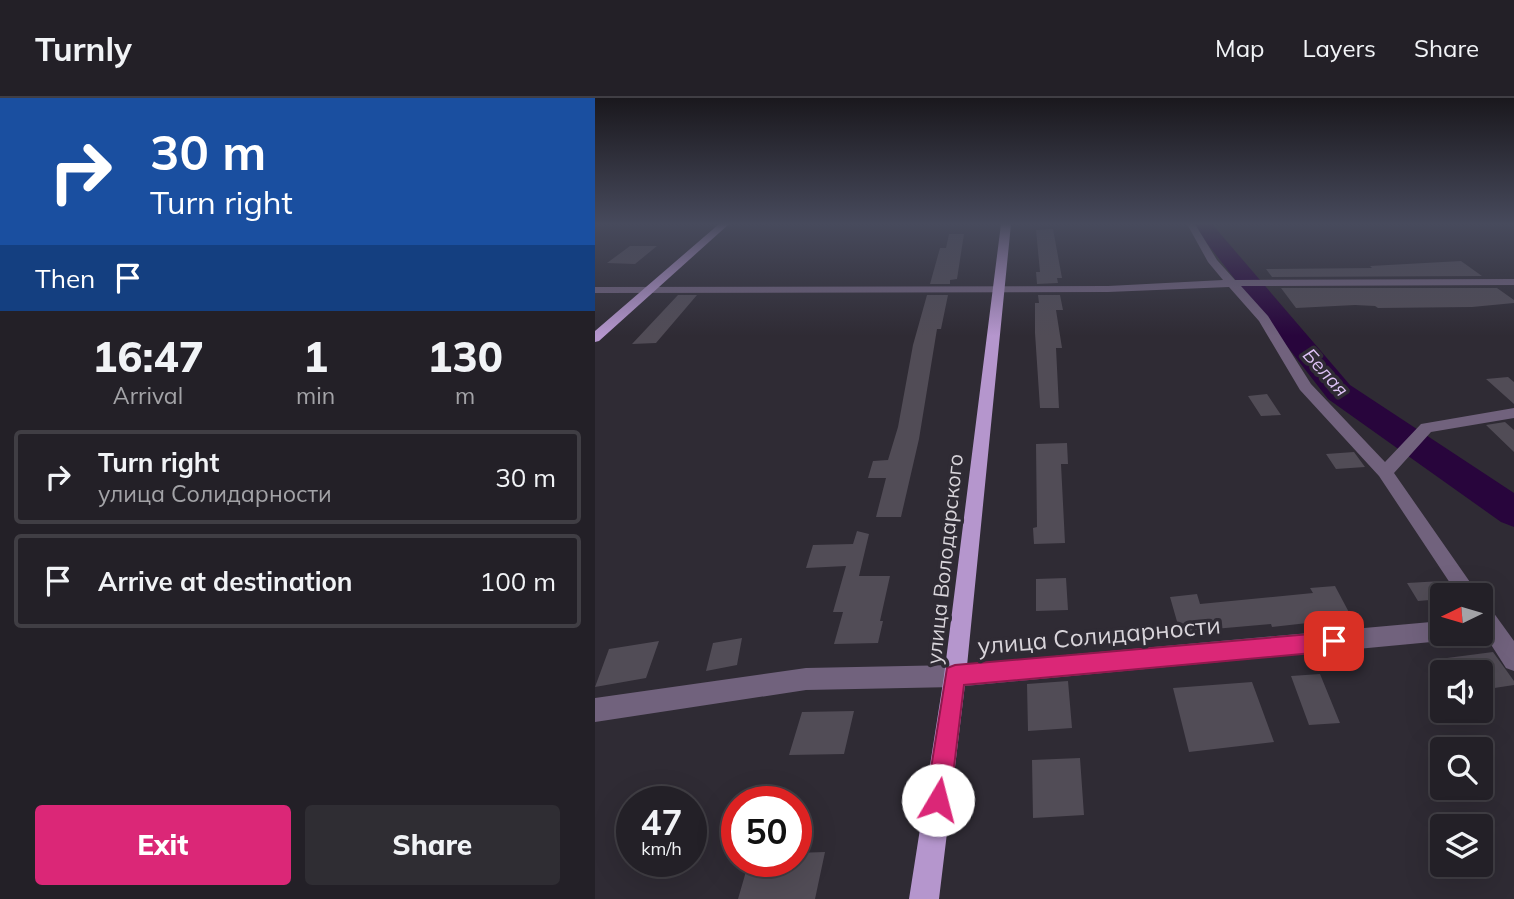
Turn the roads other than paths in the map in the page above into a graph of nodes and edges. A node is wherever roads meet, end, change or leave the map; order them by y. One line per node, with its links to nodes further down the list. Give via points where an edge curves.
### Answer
1 (682, 261): 8 (main road)
2 (1001, 261): 7 (main road, улица Володарского)
3 (1213, 261): 5 (street)
4 (1514, 282): 5 (street)
5 (1231, 283): 7 (street); 11 (street, via 1264,319 1305,387)
6 (595, 290): 8 (street)
7 (998, 290): 8 (street); 16 (main road, улица Володарского)
8 (648, 291): 9 (main road)
9 (595, 338)
10 (1514, 413): 11 (street, via 1426,428)
11 (1385, 472): 12 (street)
12 (1461, 583)
13 (1430, 632): 16 (street, улица Солидарности)
14 (1493, 633): 15 (street)
15 (1514, 660)
16 (955, 676): 17 (street, улица Солидарности, via 806,679); 18 (main road, улица Володарского)
17 (595, 710)
18 (924, 899)

